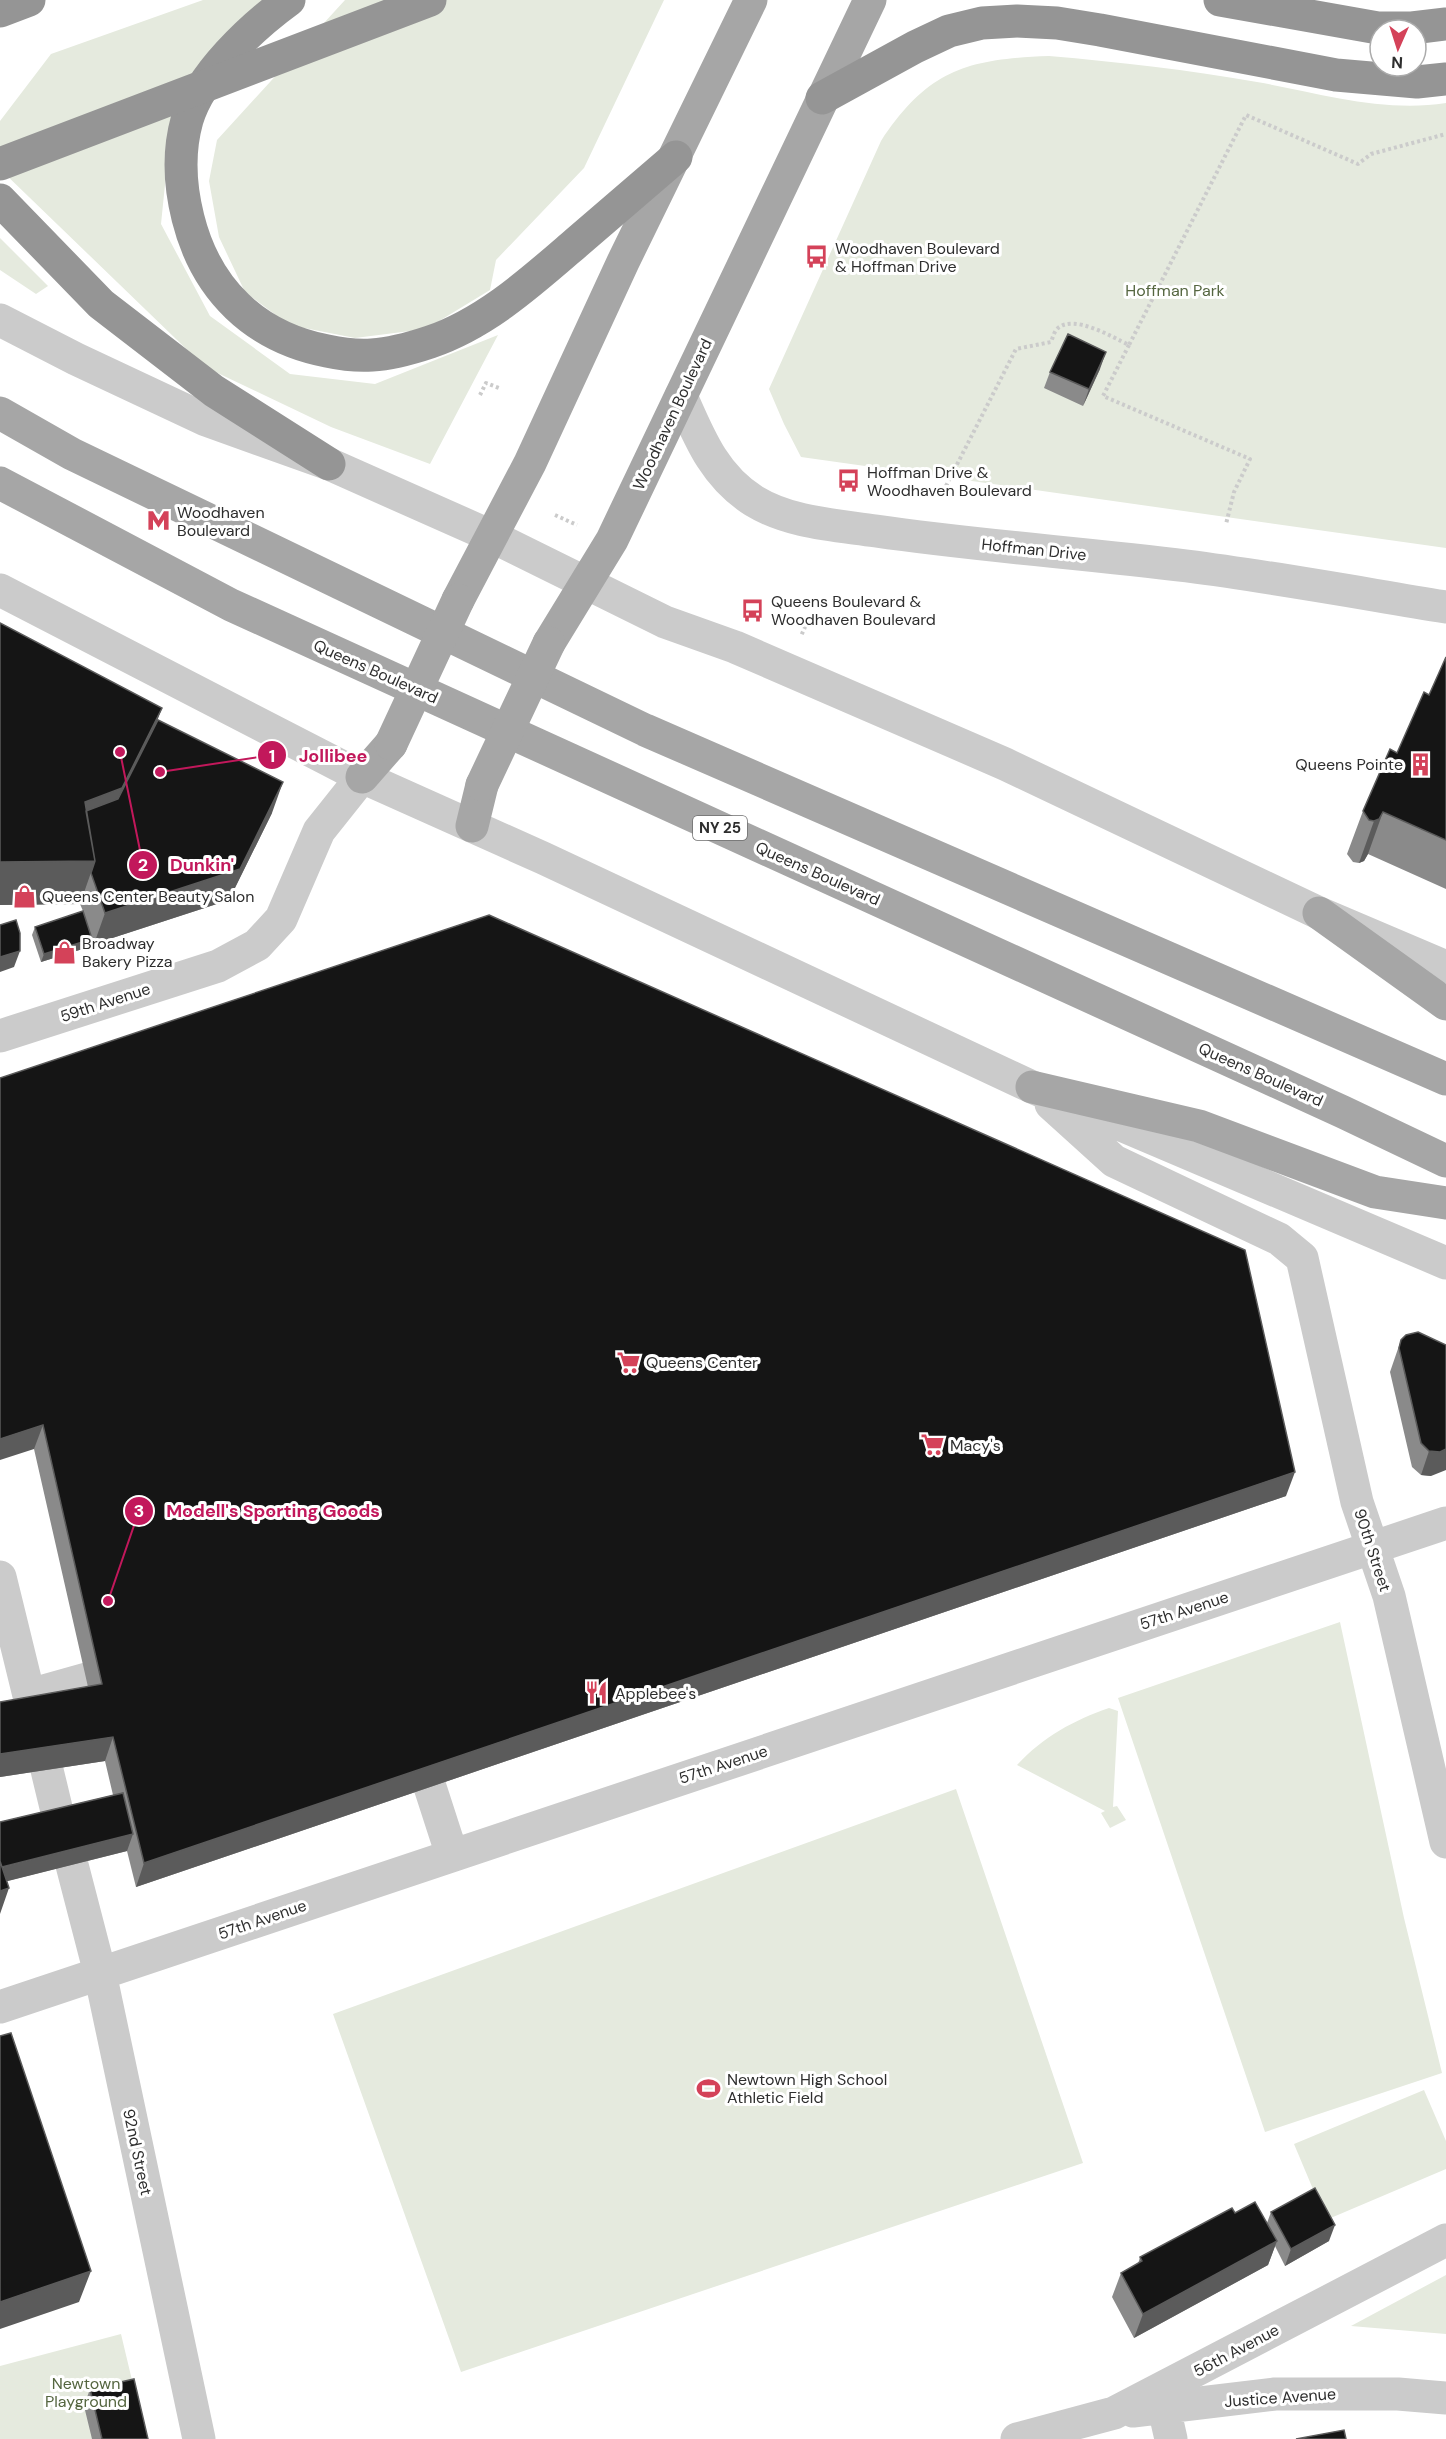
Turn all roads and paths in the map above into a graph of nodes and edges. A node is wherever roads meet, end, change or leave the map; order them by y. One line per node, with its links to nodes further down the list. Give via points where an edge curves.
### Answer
1 (29, 0): 7 (highway)
2 (289, 0): 12 (highway, via 243,38 218,67 188,118 181,148 186,212 208,269 226,296 251,320 279,336 309,348 372,355 431,342 461,329 537,276)
3 (430, 0): 13 (highway, bridge)
4 (751, 0): 12 (main road)
5 (870, 0): 10 (main road, Woodhaven Boulevard)
6 (1220, 0): 8 (highway, via 1378,28)
7 (0, 11)
8 (1446, 24)
9 (1446, 79): 10 (highway, via 1418,82 1336,75 1100,30 1017,21 982,23 949,31)
10 (822, 98): 19 (main road, Woodhaven Boulevard)
11 (1446, 134): 16 (path, via 1371,154 1358,164 1246,115)
12 (676, 158): 27 (main road)
13 (0, 164)
14 (0, 200): 21 (highway, via 110,310 214,391)
15 (0, 320): 21 (street, via 206,420)
16 (1129, 345): 23 (path, via 1084,324 1065,324 1056,330 1051,342 1016,349); 25 (path, via 1103,396 1250,459 1234,492)
17 (499, 388): 18 (path, via 486,383)
18 (480, 395)
19 (681, 396): 28 (main road, Woodhaven Boulevard, via 612,540); 30 (street, Hoffman Drive, via 703,447 734,486 774,512 800,520 1188,567)
20 (0, 413): 39 (main road, via 72,454 645,730)
21 (329, 464): 27 (street)
22 (0, 483): 41 (main road, Queens Boulevard / NY 25, via 231,605)
23 (946, 486)
24 (555, 514): 26 (path)
25 (1226, 524)
26 (580, 526)
27 (491, 537): 28 (street); 33 (main road, bridge, via 391,744)
28 (586, 582): 34 (main road, Woodhaven Boulevard, bridge, via 549,643 482,785); 35 (street, via 665,622 735,647 1005,764)
29 (0, 590): 33 (street)
30 (1446, 607)
31 (793, 622): 32 (path, via 805,627)
32 (801, 637)
33 (362, 777): 34 (street); 38 (street, 59th Avenue, via 319,831 281,919 257,945 218,966)
34 (472, 826): 40 (street)
35 (1319, 913): 36 (street); 37 (main road)
36 (1446, 967)
37 (1446, 1004)
38 (0, 1036)
39 (1446, 1079)
40 (1032, 1087): 42 (main road, via 1198,1126 1375,1192); 43 (street); 45 (street, 90th Street, via 1114,1161 1279,1239 1302,1258 1357,1502)
41 (1446, 1161)
42 (1446, 1203)
43 (1446, 1263)
44 (1446, 1523): 45 (street, 57th Avenue)
45 (1372, 1547): 48 (street, 90th Street); 53 (street, 57th Avenue)
46 (0, 1577): 47 (street, via 32,1708)
47 (87, 1680)
48 (1433, 1723): 52 (street, 90th Street)
49 (37, 1760): 51 (street)
50 (430, 1786): 53 (street)
51 (60, 1824)
52 (1446, 1842)
53 (452, 1855): 55 (street, 57th Avenue)
54 (72, 1865): 55 (street, 92nd Street)
55 (99, 1973): 56 (street, 57th Avenue); 61 (street, 92nd Street)
56 (0, 2007)
57 (1446, 2240): 59 (street, 56th Avenue)
58 (1446, 2398): 60 (street, Justice Avenue, via 1275,2394)
59 (1114, 2413): 60 (street, Justice Avenue); 62 (street, 56th Avenue)
60 (1168, 2424)
61 (199, 2439)
62 (1017, 2439)

